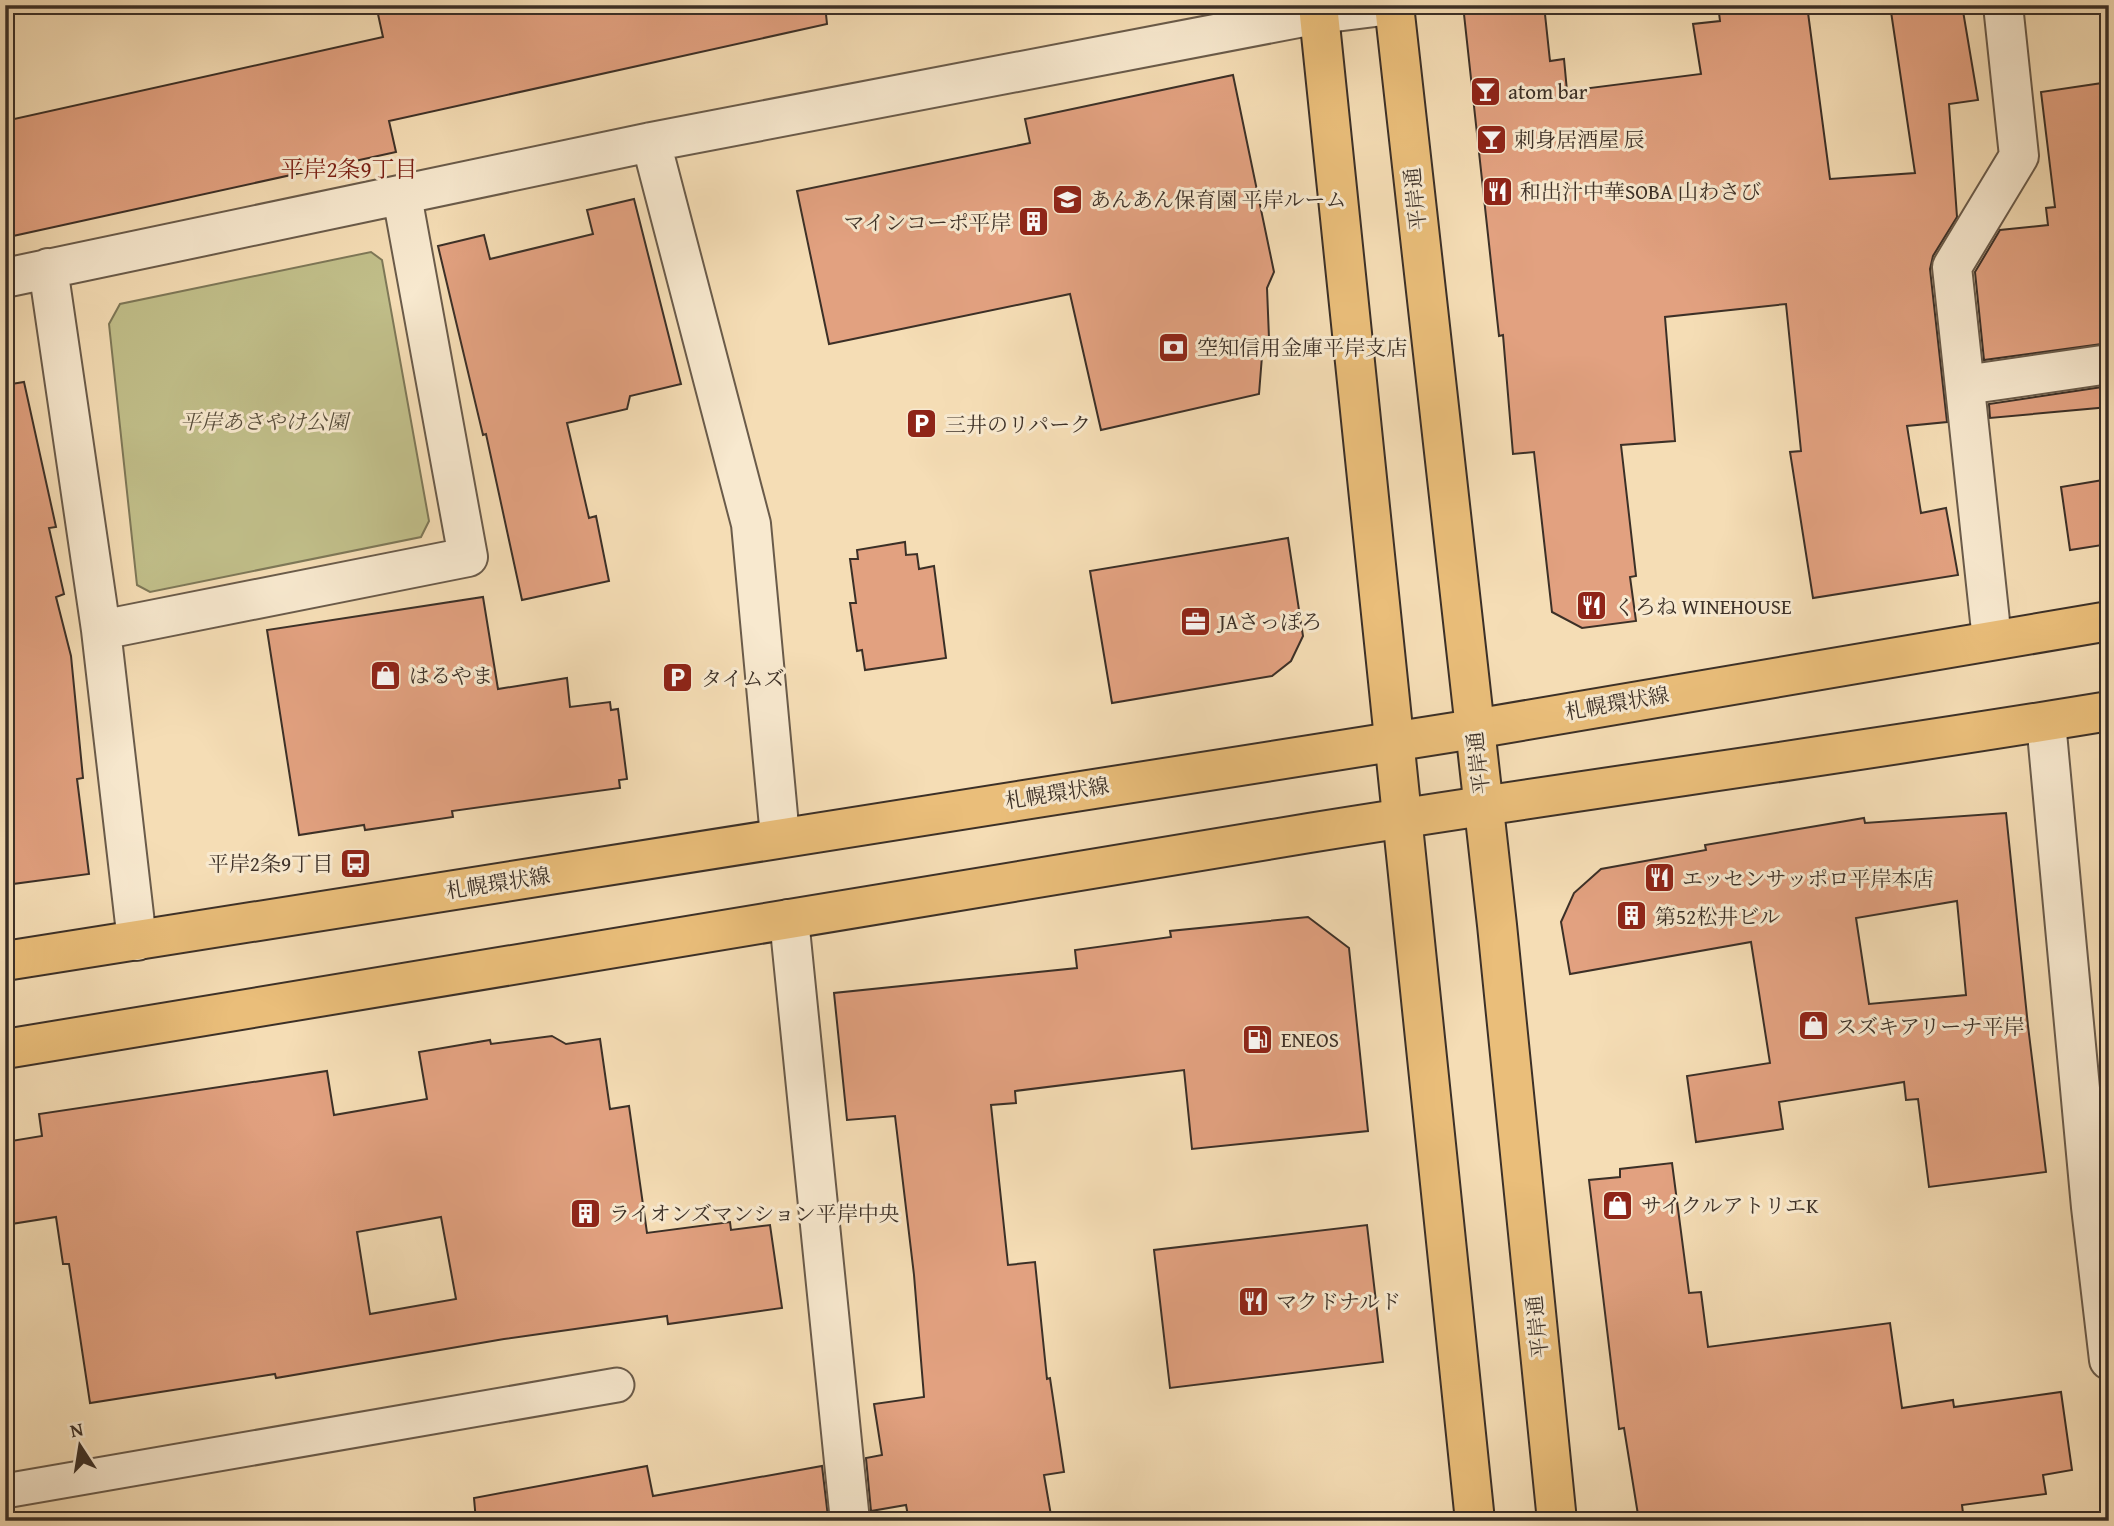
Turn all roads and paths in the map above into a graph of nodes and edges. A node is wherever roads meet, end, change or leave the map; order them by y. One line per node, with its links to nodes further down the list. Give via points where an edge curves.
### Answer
1 (1392, 5): 3 (street); 15 (main road, 平岸通)
2 (2003, 5): 9 (street, via 2019,156 1952,267)
3 (1319, 10): 4 (street); 16 (main road)
4 (651, 142): 5 (street); 19 (street, via 751,524)
5 (402, 196): 6 (street); 11 (street, via 468,557)
6 (48, 268): 7 (street); 11 (street)
7 (5, 278)
8 (2109, 364): 9 (street)
9 (1965, 385): 12 (street)
10 (2109, 621): 12 (main road, 札幌環状線)
11 (101, 630): 21 (street)
12 (1992, 640): 15 (main road, 札幌環状線)
13 (2109, 711): 14 (main road)
14 (2046, 722): 17 (main road, via 1590,787); 24 (street)
15 (1474, 729): 16 (main road, 札幌環状線); 17 (main road, 平岸通)
16 (1395, 739): 18 (main road); 19 (main road, 札幌環状線)
17 (1483, 807): 18 (main road); 30 (main road, 平岸通)
18 (1404, 818): 20 (main road); 29 (main road)
19 (780, 837): 21 (main road, 札幌環状線)
20 (789, 919): 23 (main road); 28 (street)
21 (137, 941): 22 (main road, 札幌環状線)
22 (5, 961)
23 (5, 1049)
24 (2100, 1206): 25 (street)
25 (2109, 1360)
26 (617, 1385): 27 (lane)
27 (5, 1491)
28 (850, 1521)
29 (1475, 1521)
30 (1557, 1521)

